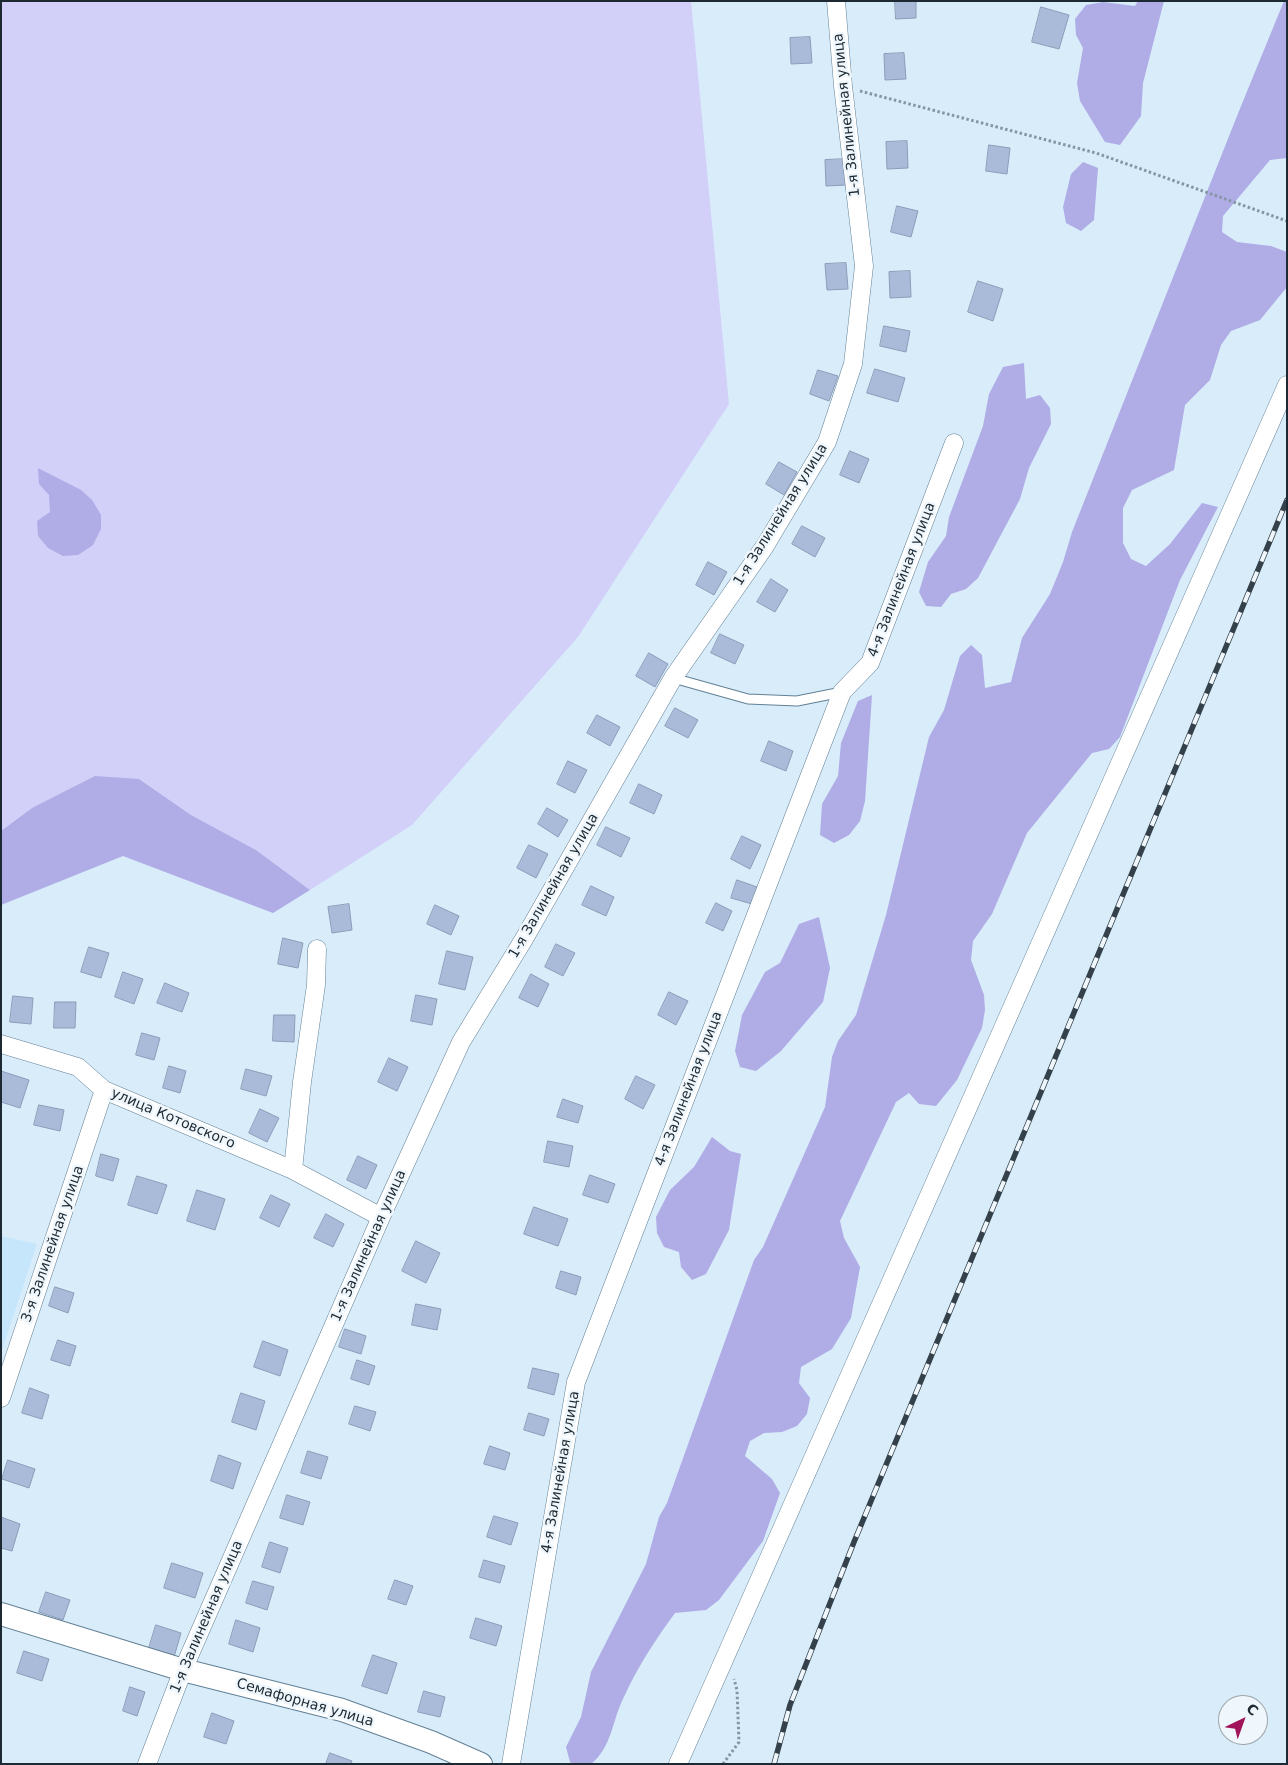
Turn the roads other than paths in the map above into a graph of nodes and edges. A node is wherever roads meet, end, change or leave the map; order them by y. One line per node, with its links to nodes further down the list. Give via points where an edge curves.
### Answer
1 (836, 1): 4 (street, 1-я Залинейная улица, via 864,266 853,364 827,442 765,546)
2 (1287, 385): 17 (street)
3 (954, 443): 5 (street, 4-я Залинейная улица, via 870,663)
4 (673, 678): 5 (lane, via 748,699 797,701); 10 (street, 1-я Залинейная улица, via 524,939 461,1042)
5 (842, 692): 16 (street, 4-я Залинейная улица, via 576,1382)
6 (317, 949): 9 (street, via 316,985)
7 (1, 1044): 8 (street, улица Котовского, via 78,1068)
8 (104, 1090): 9 (street, улица Котовского); 11 (street, 3-я Залинейная улица)
9 (293, 1170): 10 (street, улица Котовского)
10 (382, 1217): 13 (street, 1-я Залинейная улица)
11 (1, 1398)
12 (1, 1614): 13 (street, Семафорная улица)
13 (182, 1670): 14 (street, 1-я Залинейная улица); 15 (street, Семафорная улица, via 342,1710)
14 (147, 1764)
15 (481, 1764)
16 (511, 1764)
17 (678, 1764)

